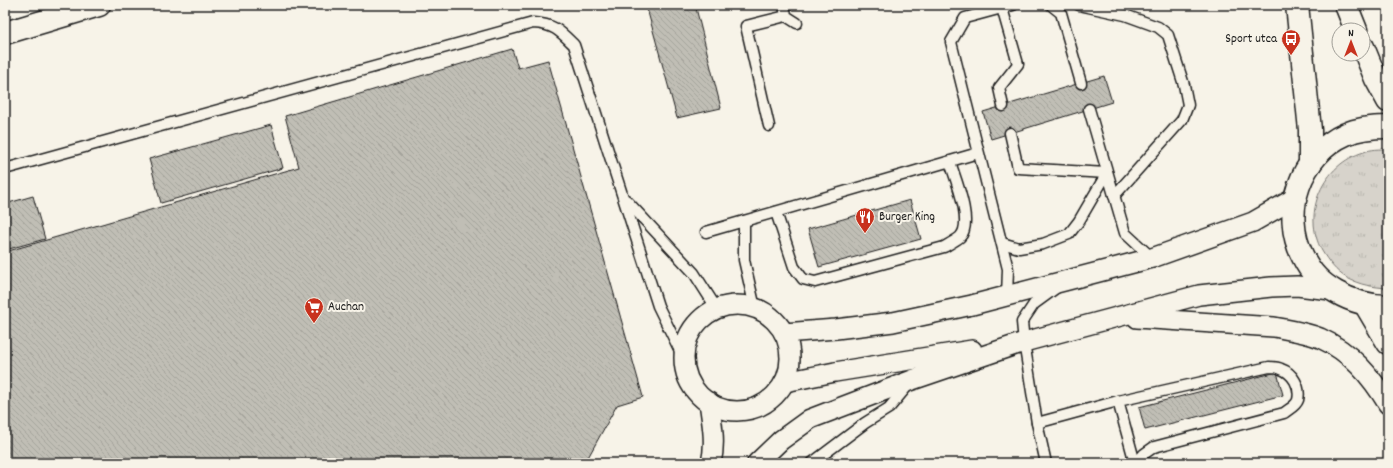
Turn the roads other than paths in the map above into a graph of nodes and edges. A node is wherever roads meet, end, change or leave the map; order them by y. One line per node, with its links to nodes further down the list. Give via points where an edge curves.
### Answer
1 (99, 5): 12 (main road)
2 (784, 5): 9 (lane)
3 (1013, 5): 8 (lane)
4 (1051, 5): 14 (lane, via 1061,13)
5 (1079, 5): 26 (lane, via 1125,15 1158,27 1168,35 1188,105 1182,120)
6 (1298, 5): 23 (main road, via 1310,130)
7 (1346, 5): 10 (main road)
8 (1002, 8): 16 (lane, via 1018,64 999,88); 21 (lane, via 966,18 951,42)
9 (786, 16): 11 (lane); 18 (lane, via 746,26)
10 (1353, 22)
11 (797, 23)
12 (5, 33)
13 (1369, 62): 15 (main road)
14 (1081, 83)
15 (1388, 101)
16 (1003, 106)
17 (1089, 109): 25 (lane)
18 (769, 126)
19 (1388, 127): 23 (main road, via 1362,129 1346,134 1328,145)
20 (1010, 133): 25 (lane, via 1018,168)
21 (978, 153): 22 (lane); 32 (lane)
22 (950, 162): 29 (lane); 29 (lane, via 965,213 965,227 960,236 944,247 816,282 803,279 794,267)
23 (1310, 164): 28 (main road, via 1300,180)
24 (5, 169): 27 (lane, via 533,23 543,23 557,29 574,45)
25 (1107, 173): 26 (lane); 32 (lane, via 1080,221 1069,234 1043,244 1019,248)
26 (1114, 196): 33 (lane, via 1125,233)
27 (623, 197): 40 (lane, via 694,273); 45 (lane, via 658,306)
28 (1295, 198): 33 (street, via 1253,222); 35 (main road, via 1293,221 1299,250 1318,280)
29 (776, 212): 30 (lane)
30 (744, 221): 31 (lane); 39 (lane, via 744,260)
31 (706, 232)
32 (1002, 243): 36 (lane, via 1008,269)
33 (1152, 258): 34 (street)
34 (1067, 280): 36 (street); 43 (lane, via 1034,304 1022,322)
35 (1331, 290): 37 (main road); 41 (street, via 1271,286 1199,296)
36 (1007, 296): 42 (street, via 893,322)
37 (1365, 304): 38 (main road); 44 (main road)
38 (1388, 306)
39 (755, 308): 40 (street, via 730,306); 42 (street, via 776,322)
40 (717, 309): 45 (street, via 703,318 692,330 686,345)
41 (1122, 317): 43 (street); 50 (street, via 1274,327 1319,338 1348,355 1364,370)
42 (784, 332): 47 (street, via 790,358)
43 (1024, 342): 46 (street); 47 (street); 51 (lane)
44 (1388, 343)
45 (684, 361): 49 (street, via 691,383)
46 (912, 380): 53 (street, via 810,419 781,440); 54 (lane, via 889,408)
47 (784, 382): 49 (street, via 776,394 764,404 751,409 722,409)
48 (1118, 401): 51 (lane); 56 (lane); 56 (lane, via 1269,367 1280,368 1289,373 1296,382 1298,401 1284,412 1154,447)
49 (709, 402): 52 (street, via 714,434)
50 (1388, 404)
51 (1037, 423): 55 (lane)
52 (711, 463)
53 (757, 463)
54 (812, 463)
55 (1046, 463)
56 (1136, 463)

